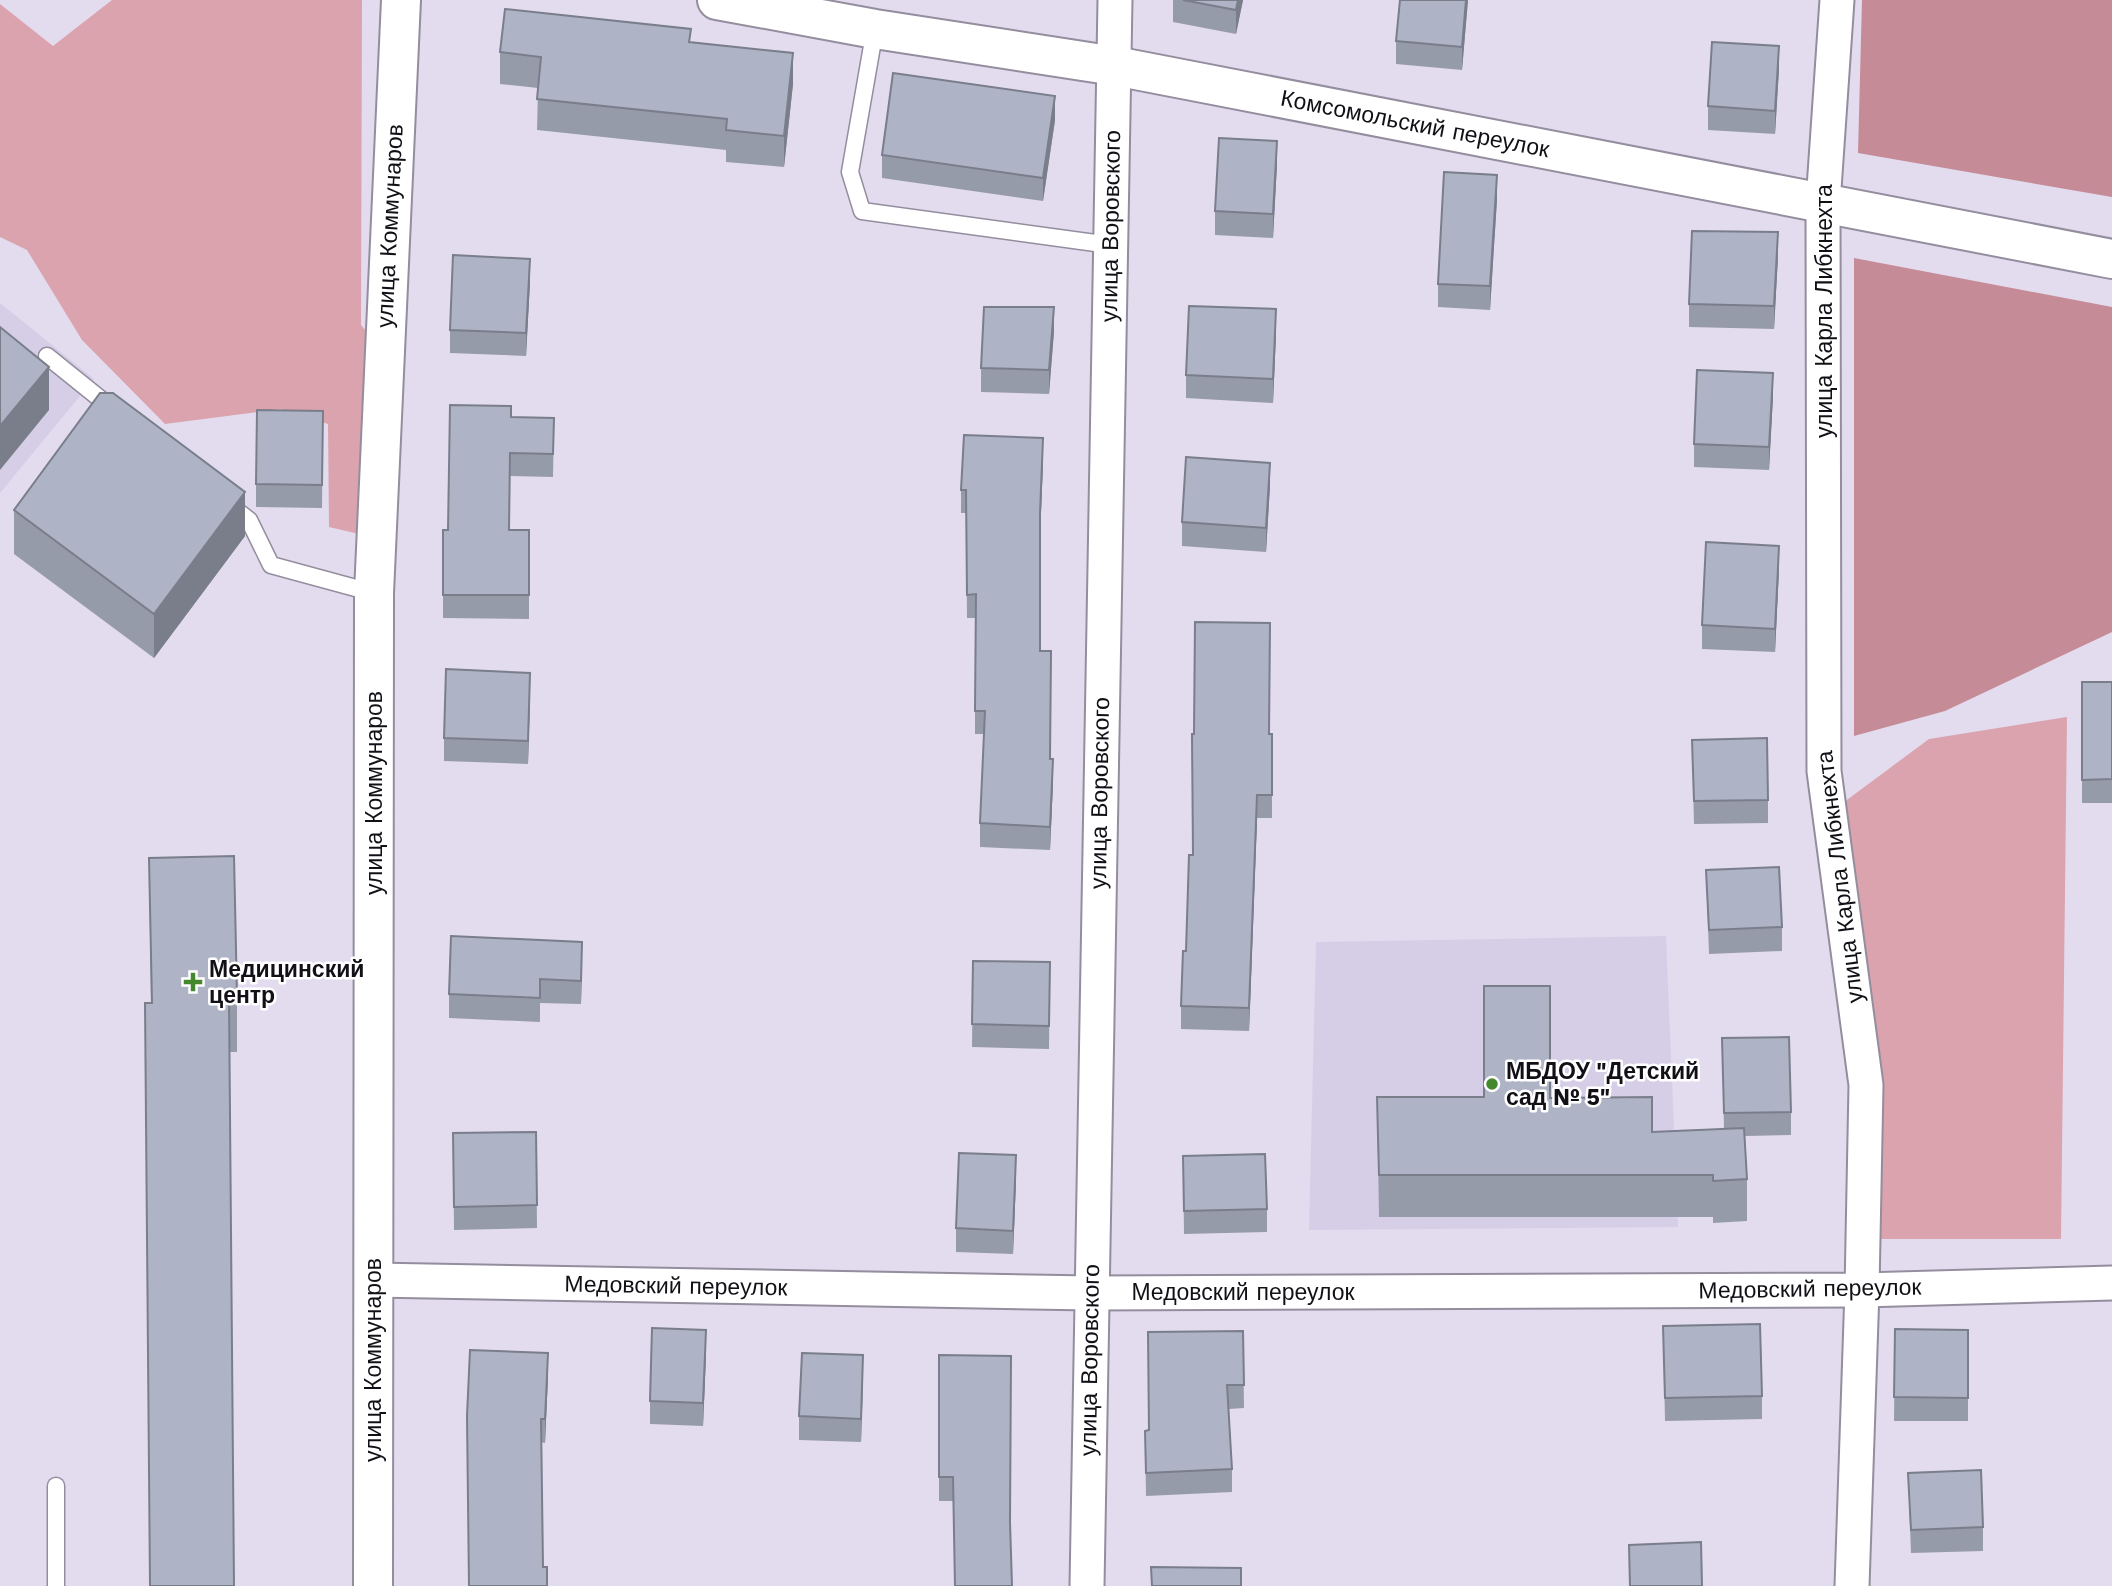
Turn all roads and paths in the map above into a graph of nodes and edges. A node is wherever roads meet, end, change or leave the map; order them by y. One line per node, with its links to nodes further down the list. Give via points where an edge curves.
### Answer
1 (401, 0): 13 (street, улица Коммунаров)
2 (717, 0): 5 (street, Комсомольский переулок)
3 (1115, 0): 6 (street, улица Воровского)
4 (1837, 0): 7 (street, улица Карла Либкнехта)
5 (875, 29): 6 (street, Комсомольский переулок); 8 (lane, via 850,172 862,211)
6 (1115, 66): 7 (street, Комсомольский переулок); 8 (street, улица Воровского)
7 (1823, 203): 9 (street, Комсомольский переулок); 16 (street, улица Карла Либкнехта, via 1824,771 1866,1085)
8 (1110, 245): 17 (street, улица Воровского)
9 (2112, 259)
10 (47, 356): 11 (lane)
11 (121, 416)
12 (217, 495): 13 (lane, via 249,520 271,565)
13 (374, 593): 14 (street, улица Коммунаров)
14 (374, 1280): 17 (street, Медовский переулок); 20 (street, улица Коммунаров)
15 (2112, 1283): 16 (street, Медовский переулок)
16 (1862, 1290): 17 (street, Медовский переулок); 22 (street, улица Карла Либкнехта)
17 (1091, 1293): 21 (street, улица Воровского)
18 (56, 1486): 19 (lane)
19 (56, 1586)
20 (373, 1586)
21 (1087, 1586)
22 (1852, 1586)

